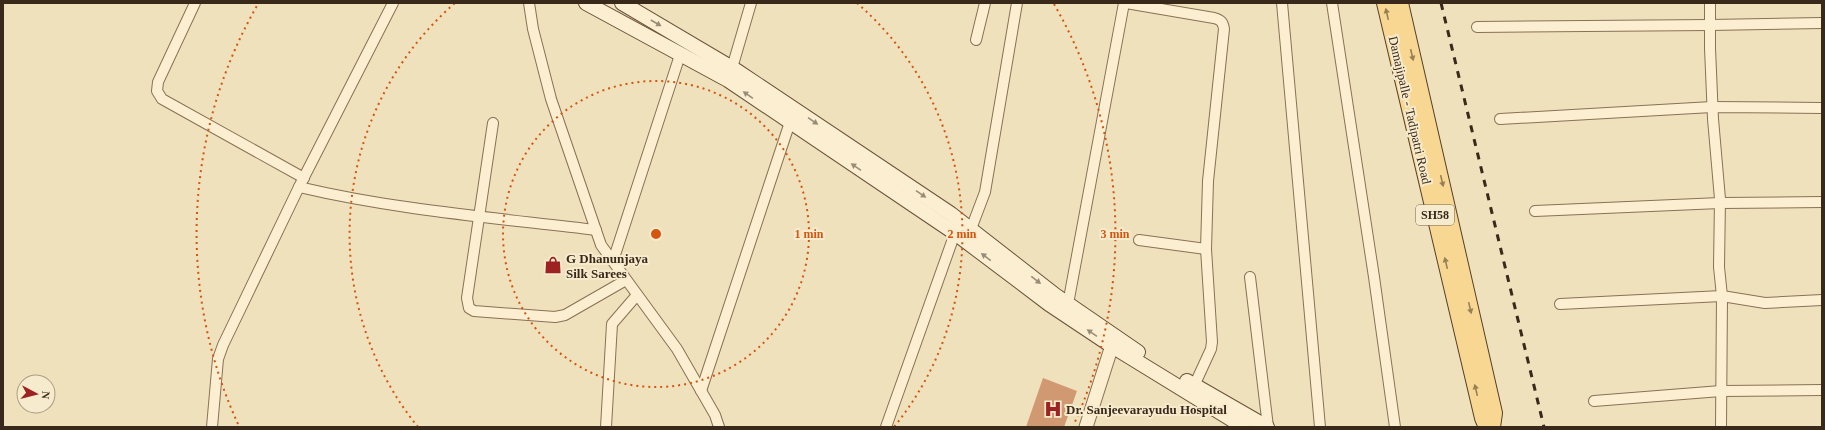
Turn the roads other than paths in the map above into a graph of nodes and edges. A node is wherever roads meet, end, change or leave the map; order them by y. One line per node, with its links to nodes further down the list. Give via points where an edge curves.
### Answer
1 (195, 3): 29 (street, via 158,82 157,91 162,99)
2 (393, 3): 29 (street)
3 (528, 3): 35 (street, via 551,99)
4 (586, 3): 19 (main road)
5 (622, 3): 20 (main road, one-way to 20)
6 (751, 3): 20 (street)
7 (985, 3): 18 (street)
8 (1017, 3): 34 (street, via 985,192)
9 (1125, 3): 38 (street, via 1219,19 1223,23 1208,181); 45 (street)
10 (1282, 3): 60 (street)
11 (1332, 3): 61 (street)
12 (1385, 3): 62 (main road, Damajipalle - Tadipatri Road / SH58, one-way to 12)
13 (1400, 3): 63 (main road, Damajipalle - Tadipatri Road / SH58, one-way to 63, via 1494,413)
14 (1710, 3): 16 (street)
15 (1822, 22): 16 (street)
16 (1710, 25): 17 (street); 21 (street)
17 (1477, 27)
18 (976, 40)
19 (680, 55): 26 (main road, one-way to 19, via 728,80); 39 (street)
20 (732, 68): 23 (main road)
21 (1712, 107): 22 (street); 24 (street); 31 (street)
22 (1822, 108)
23 (794, 109): 26 (street); 27 (main road, one-way to 27)
24 (1500, 119)
25 (493, 123): 33 (street)
26 (790, 123): 28 (main road, one-way to 26); 50 (street)
27 (881, 167): 28 (main road); 34 (main road, one-way to 34)
28 (873, 178): 36 (main road)
29 (301, 183): 33 (street, via 338,196); 53 (street, via 223,345 218,359)
30 (1822, 202): 31 (street)
31 (1720, 203): 32 (street); 43 (street, via 1719,267)
32 (1535, 211)
33 (479, 216): 35 (street); 41 (street, via 467,298 469,308 474,311 549,317 565,315)
34 (971, 229): 45 (main road, one-way to 45)
35 (596, 230): 39 (street, via 601,245)
36 (955, 233): 47 (main road, one-way to 36, via 1049,304); 56 (street)
37 (1139, 240): 38 (street)
38 (1206, 249): 48 (street, via 1212,342)
39 (613, 261): 41 (street)
40 (1250, 277): 59 (street)
41 (626, 280): 42 (street)
42 (637, 295): 50 (street); 54 (street, via 612,324)
43 (1722, 296): 44 (street, via 1766,303); 46 (street); 51 (street)
44 (1822, 300)
45 (1068, 304): 47 (main road)
46 (1560, 304)
47 (1114, 341): 48 (main road); 57 (street); 58 (main road)
48 (1194, 386): 59 (main road)
49 (1822, 390): 51 (street)
50 (701, 391): 55 (street)
51 (1721, 391): 52 (street); 64 (street)
52 (1594, 401)
53 (212, 427)
54 (606, 427)
55 (719, 427)
56 (886, 427)
57 (1086, 427)
58 (1244, 427)
59 (1268, 427)
60 (1320, 427)
61 (1395, 427)
62 (1487, 427)
63 (1492, 427)
64 (1721, 427)

